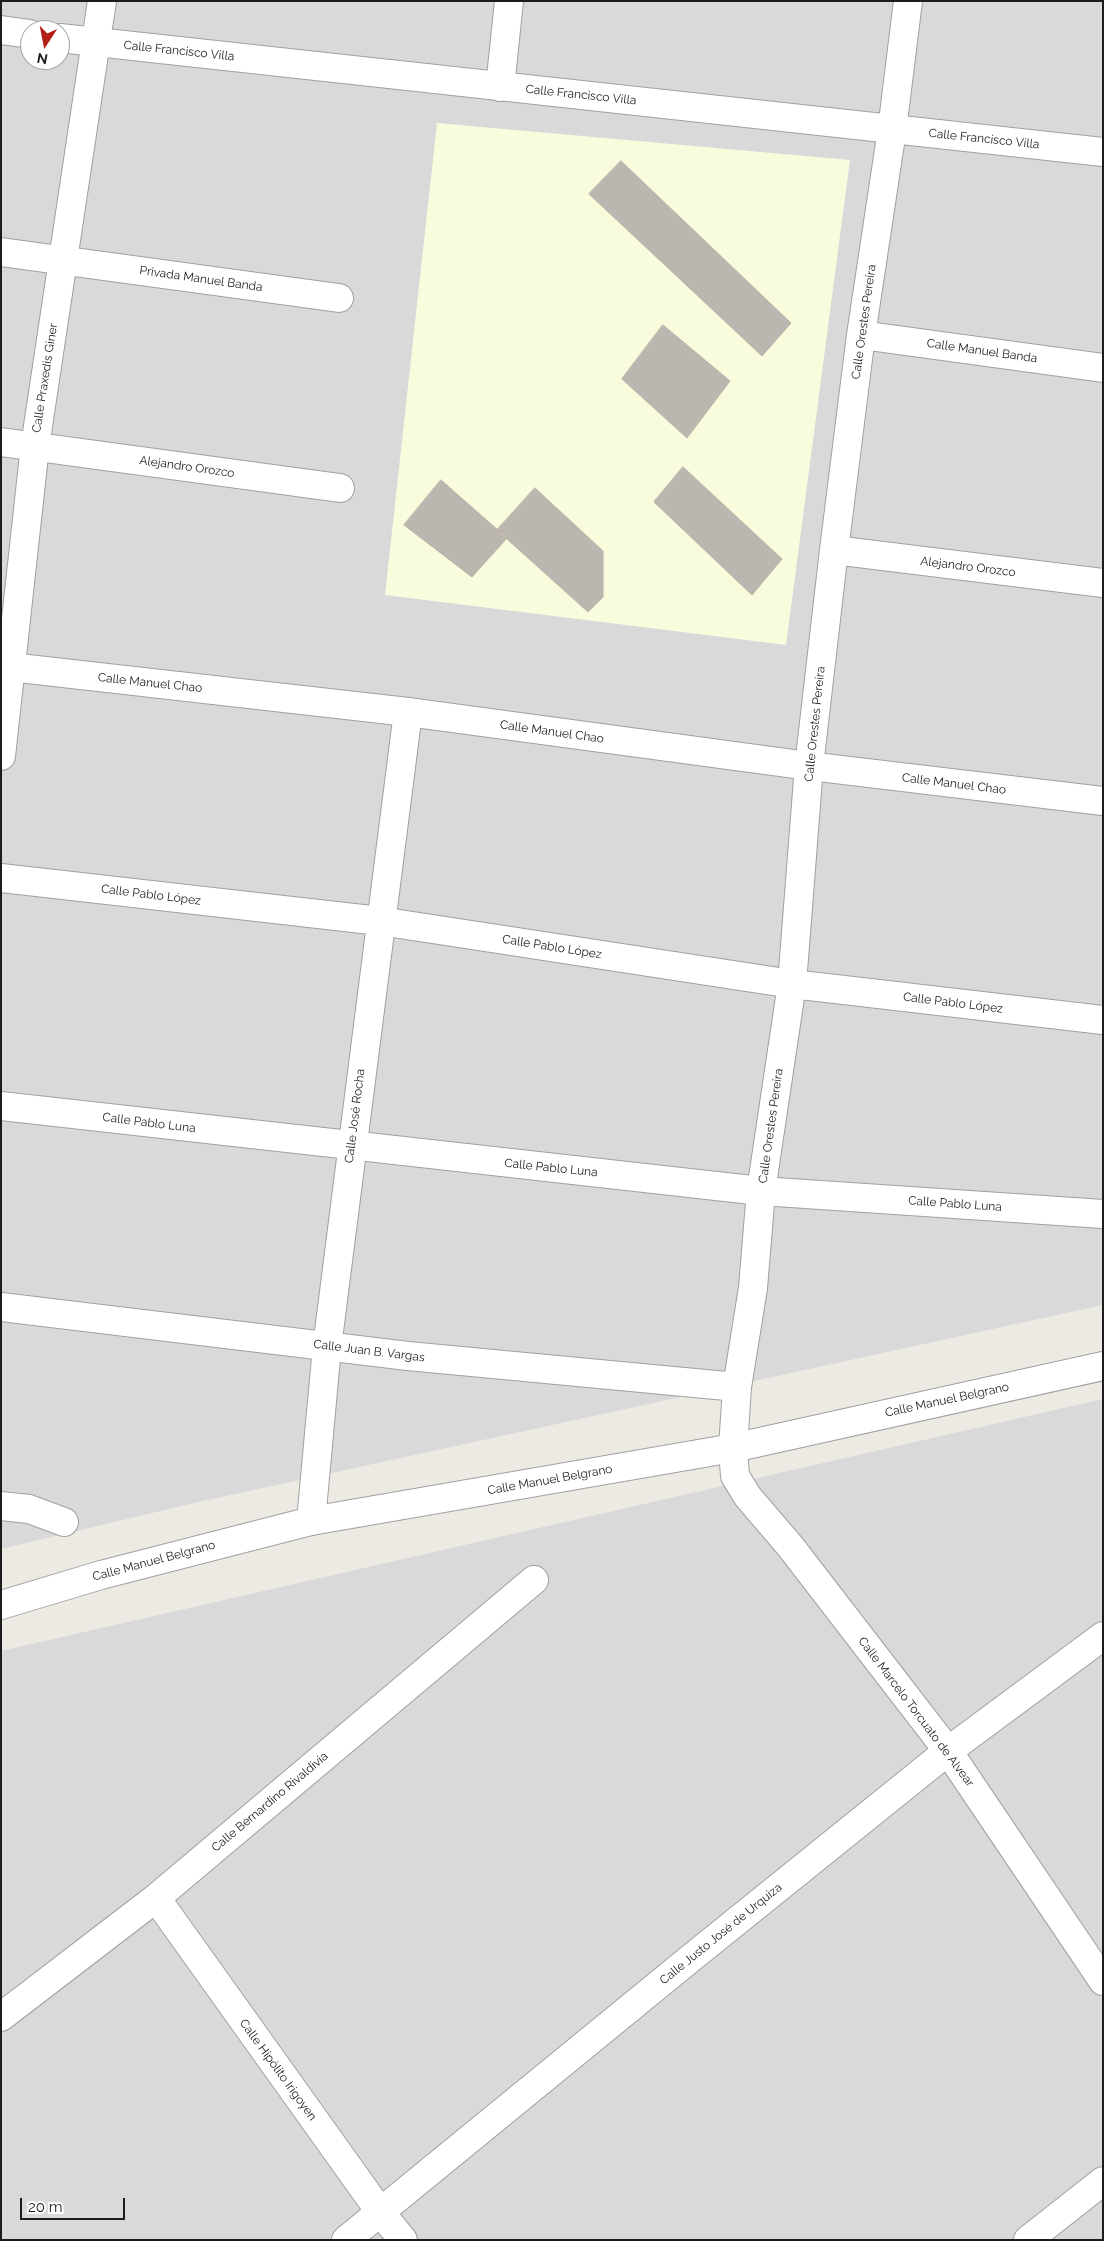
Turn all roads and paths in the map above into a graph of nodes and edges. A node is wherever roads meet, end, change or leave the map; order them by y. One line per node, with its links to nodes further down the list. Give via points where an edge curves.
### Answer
1 (102, 1): 7 (street, Calle Praxedis Giner)
2 (509, 1): 8 (street)
3 (908, 1): 9 (street, Calle Orestes Pereira)
4 (1, 30): 5 (street)
5 (20, 33)
6 (70, 39): 7 (street, Calle Francisco Villa)
7 (97, 42): 8 (street, Calle Francisco Villa); 12 (street, Calle Praxedis Giner)
8 (500, 87): 9 (street, Calle Francisco Villa)
9 (892, 130): 10 (street, Calle Francisco Villa); 14 (street, Calle Orestes Pereira)
10 (1103, 152)
11 (1, 252): 12 (street)
12 (63, 260): 13 (street, Privada Manuel Banda); 17 (street, Calle Praxedis Giner)
13 (339, 298)
14 (861, 335): 15 (street, Calle Manuel Banda); 19 (street, Calle Orestes Pereira)
15 (1103, 368)
16 (1, 442): 17 (street, Alejandro Orozco)
17 (35, 446): 18 (street, Alejandro Orozco); 21 (street, Calle Praxedis Giner)
18 (340, 488)
19 (834, 550): 20 (street, Alejandro Orozco); 24 (street, Calle Orestes Pereira)
20 (1103, 582)
21 (7, 667): 22 (street, Calle Manuel Chao); 23 (street, Calle Praxedis Giner)
22 (408, 712): 24 (street, Calle Manuel Chao); 27 (street, Calle José Rocha)
23 (1, 756)
24 (809, 766): 25 (street, Calle Manuel Chao); 28 (street, Calle Orestes Pereira)
25 (1103, 802)
26 (1, 878): 27 (street, Calle Pablo López)
27 (380, 921): 28 (street, Calle Pablo López); 31 (street, Calle José Rocha)
28 (792, 984): 29 (street, Calle Pablo López); 32 (street, Calle Orestes Pereira)
29 (1103, 1020)
30 (1, 1106): 31 (street, Calle Pablo Luna)
31 (351, 1146): 32 (street, Calle Pablo Luna); 35 (street, Calle José Rocha)
32 (762, 1191): 33 (street, Calle Pablo Luna); 37 (street, Calle Orestes Pereira, via 753,1288)
33 (1103, 1214)
34 (1, 1307): 35 (street, Calle Juan B. Vargas)
35 (327, 1347): 37 (street, Calle Juan B. Vargas); 40 (street, Calle José Rocha)
36 (1103, 1366): 38 (street, Calle Manuel Belgrano)
37 (737, 1387): 38 (street, Calle Orestes Pereira)
38 (733, 1448): 40 (street, Calle Manuel Belgrano); 45 (street, Calle Marcelo Torcuato de Alvear, via 735,1476 748,1498 790,1546)
39 (1, 1506): 41 (street, via 29,1509)
40 (311, 1521): 43 (street, Calle Manuel Belgrano, via 101,1575)
41 (64, 1522)
42 (534, 1580): 46 (street, Calle Bernardino Rivaldivia)
43 (1, 1605)
44 (1103, 1636): 45 (street, Calle Justo José de Urquiza)
45 (948, 1751): 47 (street, Calle Marcelo Torcuato de Alvear); 50 (street, Calle Justo José de Urquiza)
46 (156, 1898): 48 (street, Calle Bernardino Rivaldivia); 50 (street, Calle Hipólito Irigoyen)
47 (1103, 1981)
48 (1, 2017)
49 (1103, 2181): 53 (street)
50 (381, 2213): 51 (street, Calle Justo José de Urquiza); 52 (street, Calle Hipólito Irigoyen)
51 (346, 2240)
52 (403, 2240)
53 (1028, 2240)

